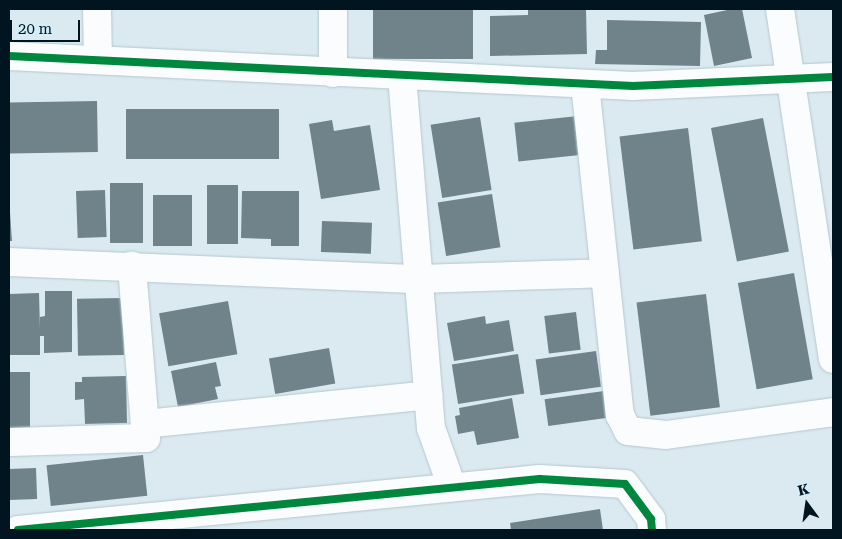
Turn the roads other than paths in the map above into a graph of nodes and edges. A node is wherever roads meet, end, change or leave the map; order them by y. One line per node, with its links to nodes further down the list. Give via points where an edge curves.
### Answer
1 (97, 9): 5 (street)
2 (333, 9): 6 (street)
3 (780, 9): 8 (street)
4 (9, 56): 5 (street)
5 (98, 59): 6 (street)
6 (333, 73): 7 (street)
7 (402, 76): 10 (street); 14 (street)
8 (793, 77): 9 (street); 10 (street, via 633,86); 15 (street)
9 (833, 77)
10 (585, 84): 13 (street)
11 (9, 262): 12 (street)
12 (132, 266): 14 (street); 18 (street)
13 (605, 274): 14 (street); 17 (street, via 620,415 628,431 666,435)
14 (419, 278): 16 (street)
15 (833, 359)
16 (429, 395): 18 (street); 20 (street, via 431,428)
17 (833, 412)
18 (145, 424): 19 (street, via 146,438)
19 (9, 442)
20 (452, 487): 21 (street); 22 (street, via 540,480 625,484 651,519)
21 (18, 530)
22 (652, 530)

